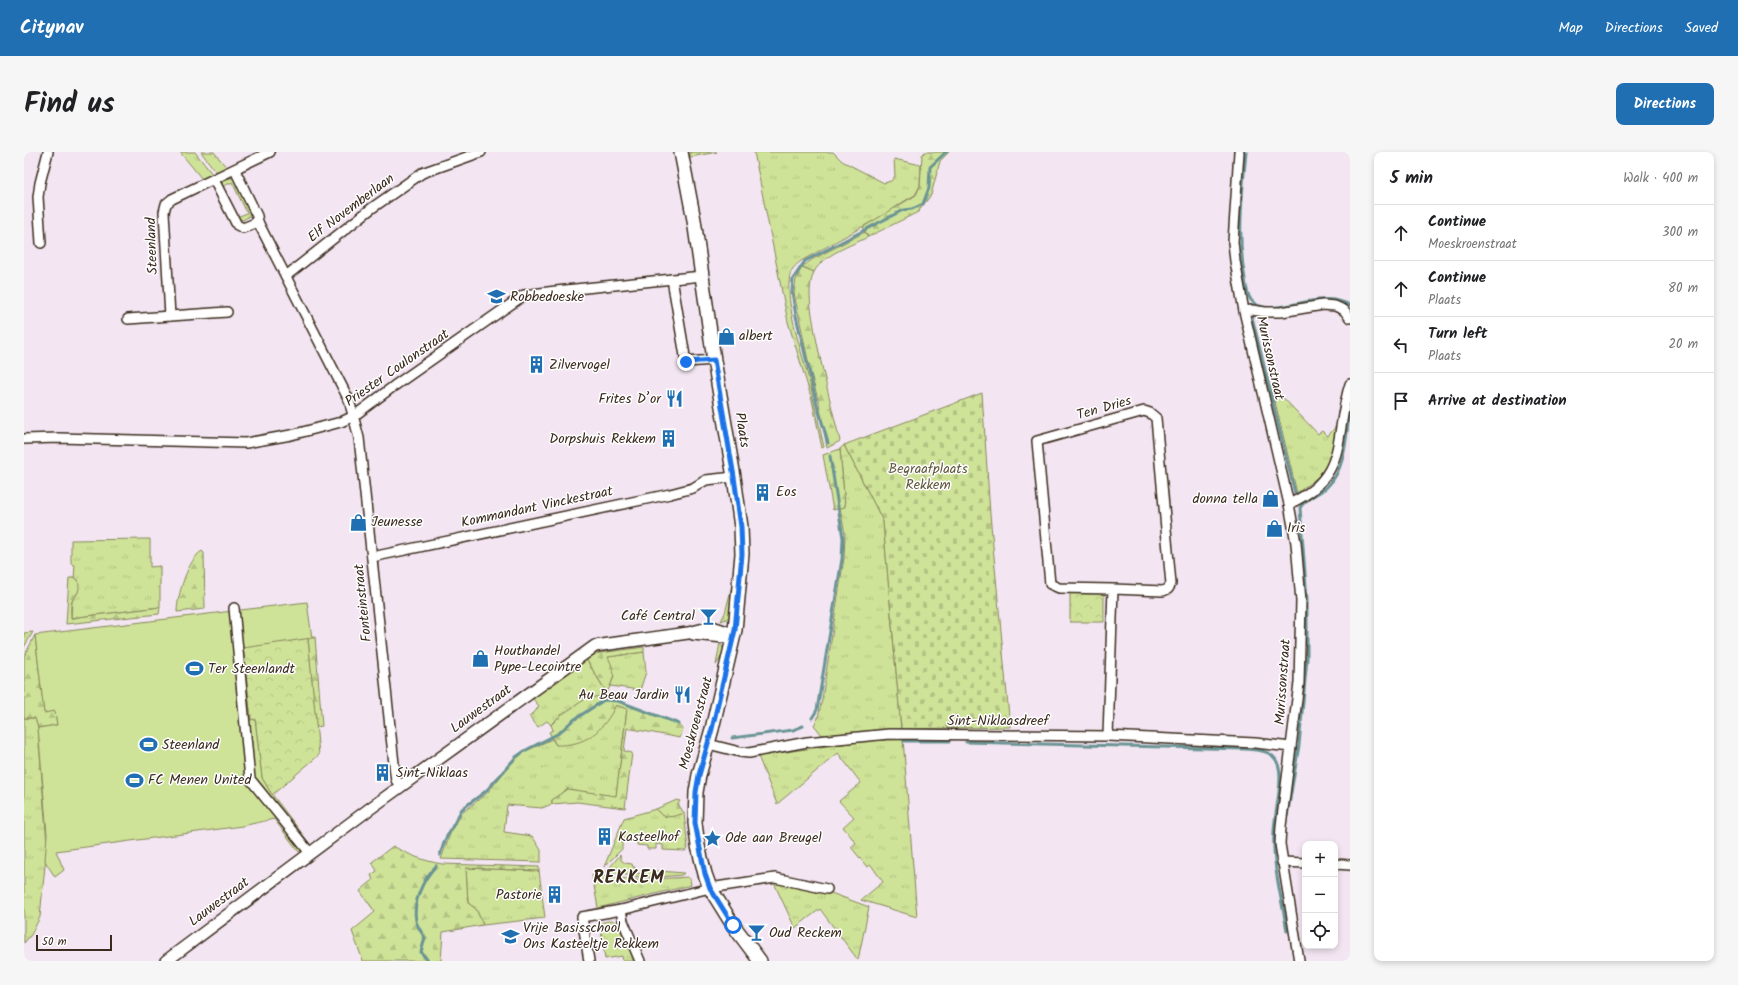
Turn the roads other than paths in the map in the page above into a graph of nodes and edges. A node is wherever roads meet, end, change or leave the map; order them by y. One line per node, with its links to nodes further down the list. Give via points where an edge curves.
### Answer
1 (48, 152): 9 (street, via 38,197)
2 (270, 152): 6 (street, Steenland)
3 (481, 152): 10 (street, Elf Novemberlaan, via 422,173 372,208)
4 (681, 152): 11 (main road)
5 (1239, 152): 13 (street, Murissonstraat, via 1233,242)
6 (235, 170): 7 (street, Steenland); 8 (street)
7 (214, 180): 8 (street, via 237,225 242,228); 15 (street, Steenland, via 166,204 164,212)
8 (258, 222): 10 (street)
9 (41, 244)
10 (286, 276): 20 (street, via 349,400)
11 (702, 276): 12 (street, Priester Coulonstraat); 18 (main road, Plaats)
12 (672, 279): 18 (street, via 686,362); 20 (street, Priester Coulonstraat, via 524,296)
13 (1244, 311): 17 (street, Murissonstraat, via 1281,312 1323,305 1344,310); 23 (street, Murissonstraat)
14 (227, 312): 15 (street)
15 (170, 316): 16 (street)
16 (128, 318)
17 (1350, 318)
18 (714, 360): 22 (main road, Plaats)
19 (1350, 384): 23 (street, via 1337,460 1332,472 1319,485)
20 (354, 416): 21 (street, Priester Coulonstraat, via 341,422 246,443); 24 (street, Fonteinstraat, via 359,438)
21 (24, 440)
22 (734, 477): 24 (street, Kommandant Vinckestraat, via 706,480 693,488 670,494); 27 (main road, Moeskroenstraat, via 742,554)
23 (1290, 504): 30 (street, Murissonstraat, via 1296,543 1301,615 1299,682)
24 (372, 556): 31 (street, Fonteinstraat, via 395,773 396,780)
25 (1113, 589): 25 (street, Ten Dries, via 1163,591 1171,584 1156,418 1150,413 1144,412 1037,441 1050,584 1059,588); 28 (street)
26 (234, 608): 32 (street, via 250,779)
27 (732, 631): 29 (main road, Moeskroenstraat); 31 (street, Lauwestraat, via 724,638 688,633 594,646)
28 (1108, 736): 29 (street, Sint-Niklaasdreef, via 889,734 807,742 749,753); 30 (street, Sint-Niklaasdreef)
29 (708, 744): 37 (main road, Moeskroenstraat, via 696,792 695,823)
30 (1291, 747): 33 (street, Murissonstraat, via 1281,826)
31 (401, 786): 32 (street, Lauwestraat)
32 (310, 853): 40 (street, Lauwestraat)
33 (1282, 862): 34 (street); 44 (street, Murissonstraat)
34 (1302, 862)
35 (1338, 864): 36 (street)
36 (1350, 865)
37 (708, 888): 38 (street, via 775,878); 39 (street); 43 (main road, Moeskroenstraat)
38 (828, 889)
39 (621, 910): 41 (street, via 582,917); 42 (street)
40 (166, 961)
41 (589, 961)
42 (640, 961)
43 (760, 961)
44 (1299, 961)

